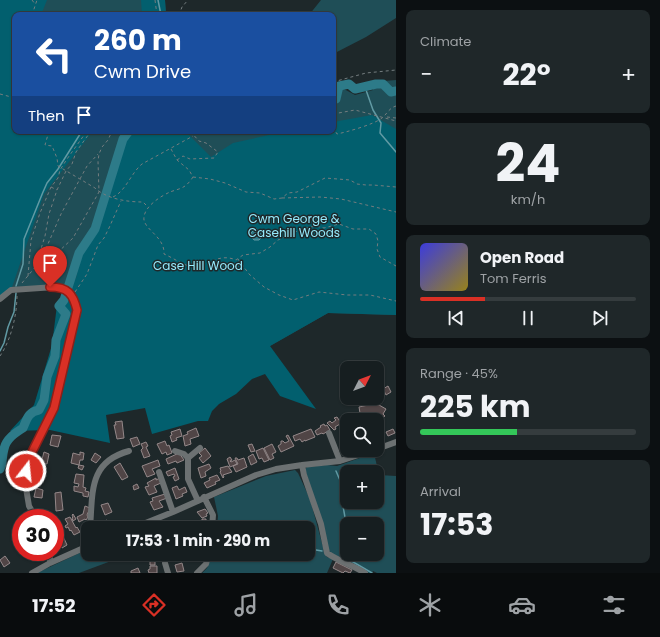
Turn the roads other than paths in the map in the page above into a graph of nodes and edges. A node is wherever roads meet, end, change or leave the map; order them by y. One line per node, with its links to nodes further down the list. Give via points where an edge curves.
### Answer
1 (0, 299): 14 (street, via 11,290 50,287 69,293 77,310 54,408 28,460 25,482)
2 (329, 433): 10 (street)
3 (396, 442): 4 (street)
4 (384, 446)
5 (200, 448): 9 (street)
6 (129, 451): 16 (street, via 104,462 96,475)
7 (175, 451): 9 (street)
8 (354, 457): 10 (street)
9 (188, 458): 13 (street, via 188,479)
10 (340, 462): 11 (street)
11 (302, 465): 13 (street, via 256,475); 26 (street, via 321,524 326,553)
12 (160, 472): 15 (street)
13 (201, 499): 15 (street); 18 (street, via 213,515)
14 (30, 509)
15 (174, 512): 17 (street)
16 (90, 521)
17 (151, 521)
18 (213, 521)
19 (81, 549): 21 (street)
20 (207, 561): 25 (street)
21 (50, 563): 23 (street)
22 (165, 563): 24 (street)
23 (32, 573)
24 (168, 573)
25 (197, 573)
26 (365, 573)

